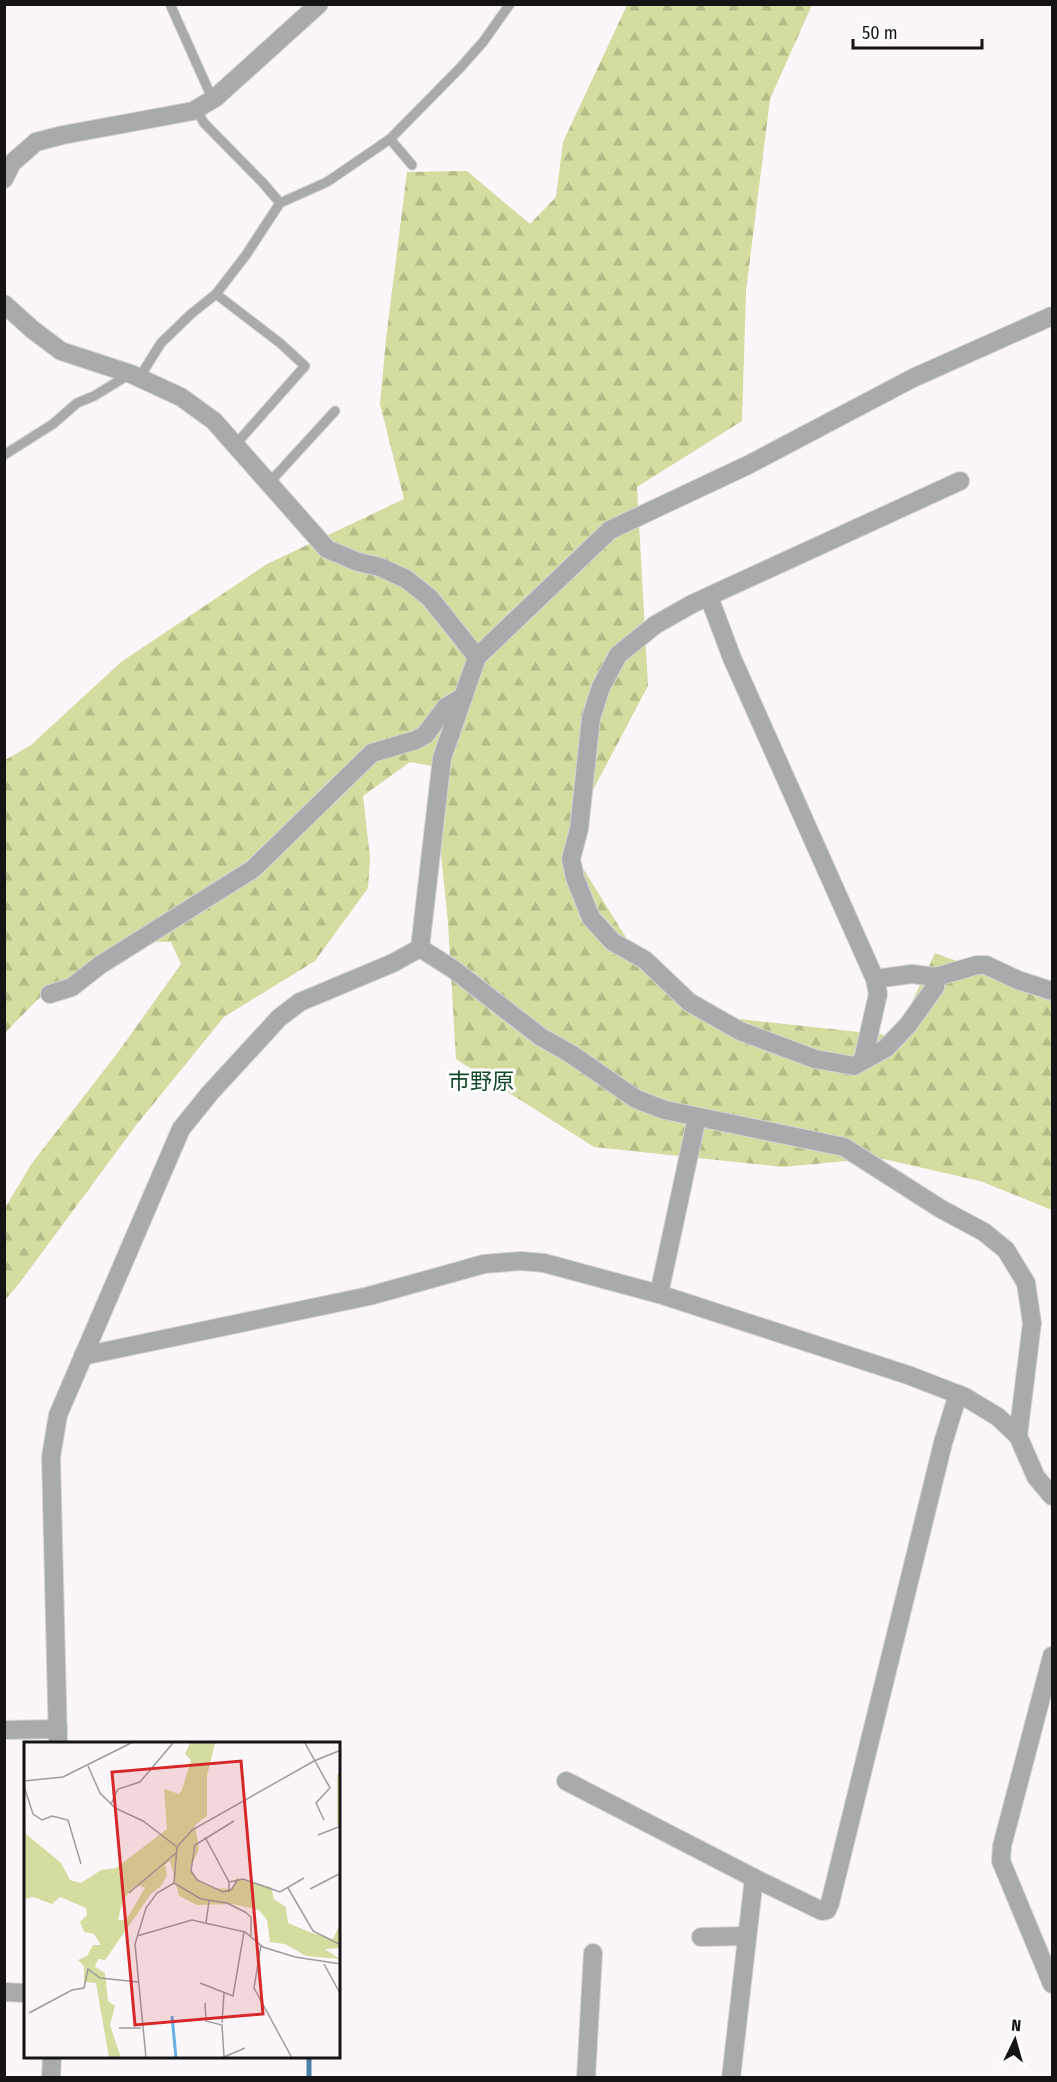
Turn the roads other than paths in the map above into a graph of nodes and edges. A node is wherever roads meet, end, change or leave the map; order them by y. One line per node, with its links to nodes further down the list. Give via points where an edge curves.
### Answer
1 (170, 4): 4 (lane)
2 (319, 4): 4 (street)
3 (510, 4): 6 (lane, via 483,42)
4 (215, 98): 5 (street)
5 (196, 109): 8 (street, via 36,142 12,163); 9 (lane, via 204,123)
6 (390, 140): 7 (lane); 9 (lane, via 327,182)
7 (412, 165)
8 (4, 179)
9 (280, 203): 10 (lane)
10 (216, 294): 13 (lane, via 161,343); 15 (lane, via 305,366)
11 (4, 304): 13 (street, via 61,351)
12 (1053, 316): 20 (street, via 913,378 748,465 610,530)
13 (135, 376): 15 (street, via 181,397 214,421); 16 (lane, via 77,403 53,424)
14 (335, 411): 18 (lane)
15 (236, 444): 18 (street)
16 (4, 455)
17 (960, 481): 19 (street)
18 (269, 483): 20 (street, via 327,549 406,579 430,598)
19 (709, 597): 24 (street, via 732,658); 27 (street, via 655,626 618,655 601,687 591,717 579,830 571,859 575,878 591,918 613,942 645,960 689,1002 740,1031 815,1059 854,1066)
20 (477, 657): 21 (street)
21 (463, 697): 22 (street, via 442,758); 26 (street, via 446,707 425,735 372,753 253,869 100,965 72,987)
22 (420, 948): 28 (street, via 541,1037 636,1099); 30 (street, via 300,1002 279,1018 210,1093 181,1129)
23 (936, 977): 24 (street, via 912,974); 25 (street, via 986,965); 27 (street, via 935,987 908,1025 886,1048)
24 (875, 979): 27 (street, via 878,994)
25 (1053, 991)
26 (51, 994)
27 (863, 1060)
28 (697, 1117): 29 (street); 32 (street, via 844,1147 984,1232 1006,1250 1026,1283 1032,1323)
29 (659, 1294): 30 (street, via 544,1263 484,1264 369,1296); 31 (street)
30 (83, 1356): 36 (street, via 58,1415 51,1457)
31 (958, 1394): 32 (street, via 998,1417); 38 (street, via 830,1903 822,1911)
32 (1018, 1436): 33 (street, via 1036,1477)
33 (1053, 1496)
34 (1053, 1656): 42 (street, via 1001,1861)
35 (4, 1730): 36 (street)
36 (58, 1736)
37 (566, 1781): 38 (street)
38 (754, 1878): 39 (street)
39 (747, 1936): 40 (street); 48 (street)
40 (701, 1937)
41 (593, 1953): 47 (street)
42 (1053, 1984)
43 (4, 1992): 44 (street)
44 (24, 1993)
45 (52, 2058): 46 (street)
46 (51, 2078)
47 (586, 2078)
48 (731, 2078)

